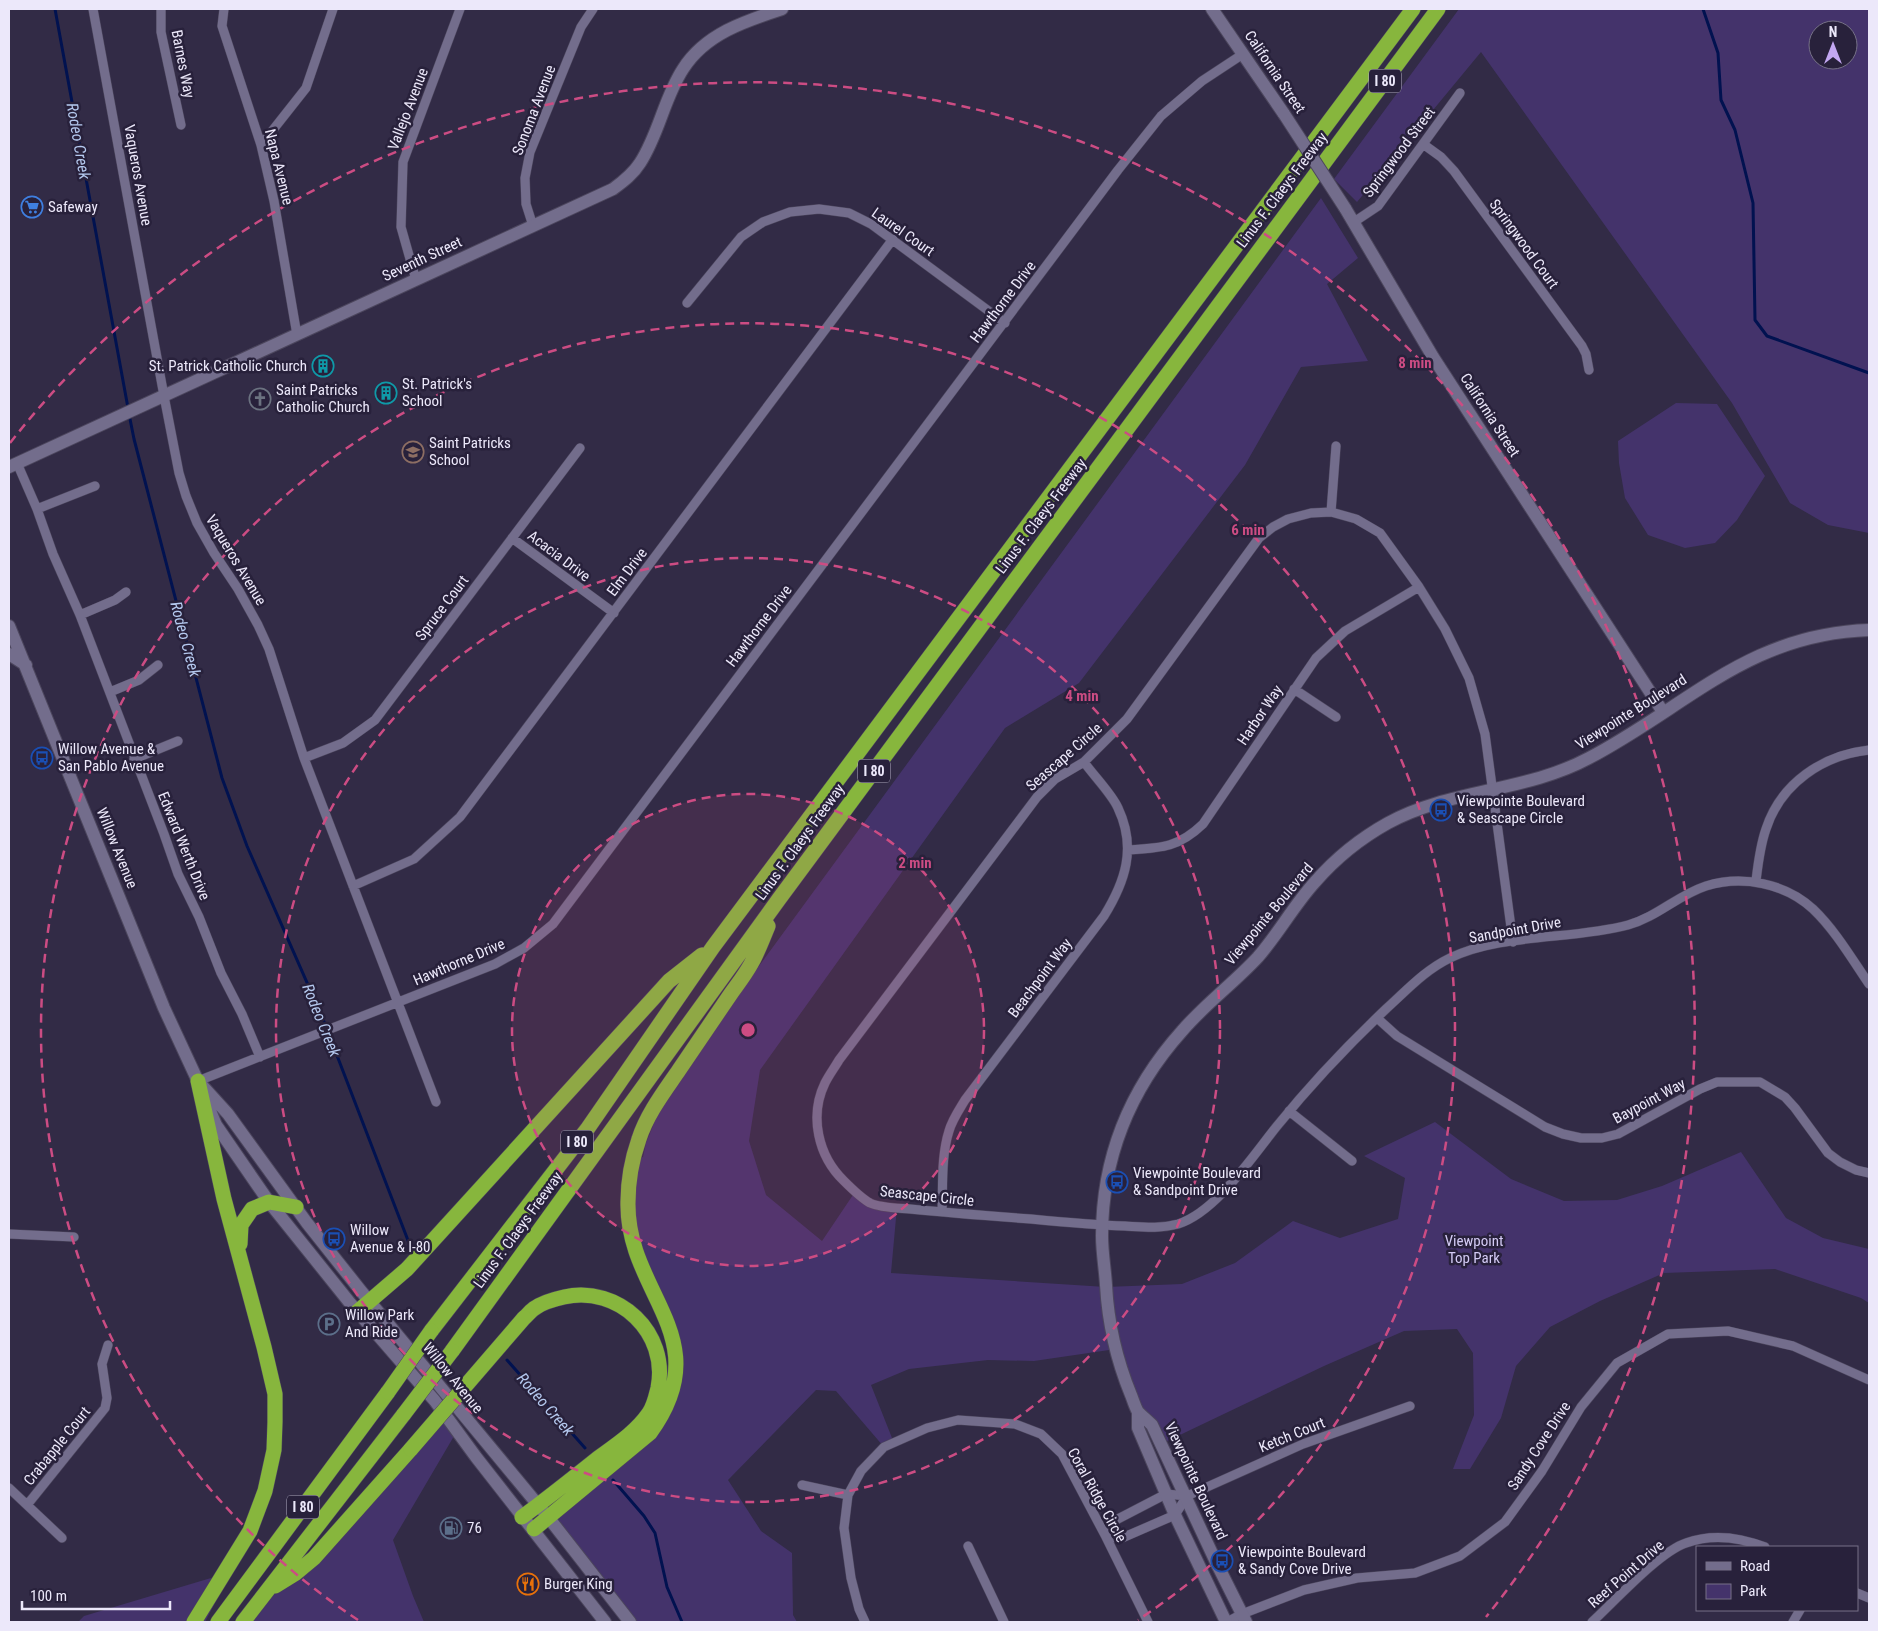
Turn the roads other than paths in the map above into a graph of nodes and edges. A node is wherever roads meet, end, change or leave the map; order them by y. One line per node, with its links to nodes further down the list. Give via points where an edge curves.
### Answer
1 (93, 9): 24 (street, Vaqueros Avenue)
2 (160, 9): 13 (street, Barnes Way, via 161,32)
3 (224, 9): 15 (street, Napa Avenue, via 222,26)
4 (333, 9): 15 (street, via 306,88)
5 (460, 9): 19 (street, Vallejo Avenue, via 403,162 401,227)
6 (593, 9): 17 (street, Sonoma Avenue, via 581,28 530,152 525,195)
7 (782, 9): 17 (street, Seventh Street, via 745,21 701,48 684,67 650,146 629,177 613,189)
8 (1212, 9): 11 (street, California Street)
9 (1413, 9): 56 (highway, Linus F. Claeys Freeway / I 80)
10 (1438, 9): 54 (highway, Linus F. Claeys Freeway / I 80)
11 (1243, 54): 16 (street, California Street, bridge); 21 (street, Hawthorne Drive, via 1202,81 1161,116)
12 (1460, 93): 14 (street, Springwood Street)
13 (181, 125)
14 (1423, 144): 16 (street, Springwood Street, via 1378,206); 23 (street, Springwood Court, via 1454,171 1582,346)
15 (261, 145): 22 (street, Napa Avenue, via 274,201)
16 (1354, 222): 43 (street, California Street, via 1433,357)
17 (533, 226): 19 (street, Seventh Street)
18 (893, 239): 20 (street, Laurel Court, via 849,213 819,209 790,212 763,222 740,237); 21 (street, Laurel Court); 34 (street, Elm Drive)
19 (416, 280): 22 (street, Seventh Street)
20 (687, 303)
21 (1005, 323): 58 (street, Hawthorne Drive, via 553,924 524,948 495,964)
22 (296, 335): 24 (street, Seventh Street)
23 (1589, 370)
24 (164, 396): 27 (street, Seventh Street); 47 (street, Vaqueros Avenue, via 186,496 197,523 258,625 279,677)
25 (1336, 446): 30 (street)
26 (580, 448): 31 (street, Spruce Court)
27 (13, 465): 29 (street, Edward Werth Drive)
28 (95, 486): 29 (street)
29 (37, 509): 35 (street, Edward Werth Drive)
30 (1331, 512): 32 (street, Seascape Circle, via 1356,519 1380,533); 49 (street, Seascape Circle, via 1288,519 1259,538 1127,719)
31 (512, 538): 34 (street, Acacia Drive); 47 (street, Spruce Court, via 375,720 343,743)
32 (1419, 587): 41 (street, Harbor Way, via 1330,642); 50 (street, Seascape Circle, via 1445,629 1469,678 1485,734)
33 (126, 592): 35 (street)
34 (614, 613): 53 (street, Elm Drive, via 460,817 414,859)
35 (80, 615): 42 (street, Edward Werth Drive)
36 (9, 626): 39 (street, Willow Avenue)
37 (1869, 630): 43 (street, Viewpointe Boulevard, via 1821,635 1768,650 1724,672)
38 (9, 654): 39 (street)
39 (26, 665): 61 (street, Willow Avenue, via 164,1008)
40 (158, 665): 42 (street, via 139,680)
41 (1294, 688): 44 (street); 51 (street, Harbor Way, via 1203,824 1192,835 1163,848)
42 (110, 692): 48 (street, Edward Werth Drive)
43 (1663, 712): 50 (street, Viewpointe Boulevard, via 1571,767)
44 (1336, 717)
45 (178, 741): 48 (street)
46 (1869, 750): 52 (street, via 1842,755 1823,763 1799,779 1785,794 1764,833)
47 (304, 758): 53 (street, Vaqueros Avenue)
48 (134, 759): 60 (street, Edward Werth Drive, via 178,874)
49 (1084, 762): 51 (street, Beachpoint Way, via 1118,807); 68 (street, Seascape Circle, via 1055,779 1037,797 824,1084 816,1116 820,1144 840,1178 872,1204)
50 (1493, 790): 55 (street, Seascape Circle); 69 (street, Viewpointe Boulevard, via 1439,803 1388,823 1357,844 1313,883 1258,957 1183,1028 1157,1061 1133,1100 1116,1138)
51 (1128, 850): 68 (street, Beachpoint Way, via 1122,883 1104,916 955,1116 946,1149)
52 (1756, 881): 55 (street, Sandpoint Drive, via 1730,881 1706,886 1655,915 1629,925); 57 (street, Sandpoint Drive, via 1785,891 1811,908)
53 (354, 886): 58 (street, Vaqueros Avenue)
54 (779, 899): 88 (highway, via 752,963 657,1103 639,1138 629,1174 631,1234 638,1260 671,1328 676,1352 676,1375 670,1397 650,1433); 94 (highway, Linus F. Claeys Freeway / I 80, bridge, via 452,1351)
55 (1513, 942): 59 (street, Sandpoint Drive, via 1482,946 1450,958 1422,975)
56 (713, 947): 73 (highway, via 669,981 407,1270); 97 (highway, Linus F. Claeys Freeway / I 80, bridge, via 588,1128 431,1331)
57 (1869, 984)
58 (398, 1003): 60 (street, Hawthorne Drive); 62 (street, Vaqueros Avenue)
59 (1377, 1018): 63 (street, Sandpoint Drive); 65 (street, Baypoint Way, via 1397,1036 1545,1127 1563,1134 1580,1138 1618,1134 1717,1082 1760,1082 1785,1097 1828,1152 1840,1162)
60 (260, 1057): 61 (street, Hawthorne Drive)
61 (198, 1081): 66 (street, Willow Avenue, via 216,1124); 67 (street, Willow Avenue, via 228,1114); 72 (highway)
62 (436, 1102)
63 (1289, 1111): 64 (street); 69 (street, Sandpoint Drive, via 1214,1202 1199,1214 1161,1228)
64 (1352, 1161)
65 (1869, 1173)
66 (269, 1202): 67 (highway); 72 (highway, via 252,1209 241,1225); 74 (street, Willow Avenue)
67 (296, 1208): 73 (street, Willow Avenue)
68 (942, 1212): 69 (street, Seascape Circle)
69 (1102, 1225): 78 (street, Viewpointe Boulevard, via 1110,1320 1123,1375)
70 (9, 1234): 71 (street)
71 (74, 1237)
72 (239, 1255): 96 (highway, via 274,1394 274,1450 265,1491 250,1531)
73 (369, 1302): 74 (highway); 85 (street, Willow Avenue)
74 (357, 1312): 87 (street, Willow Avenue, via 435,1401)
75 (108, 1345): 84 (street, Crabapple Court, via 102,1364 107,1398 105,1408)
76 (1869, 1380): 95 (street, Sandy Cove Drive, via 1793,1346 1728,1330 1668,1334 1617,1363 1581,1407 1542,1471 1505,1522 1460,1556 1415,1573 1357,1578 1304,1590)
77 (1410, 1406): 83 (street, Ketch Court, via 1303,1444)
78 (1138, 1412): 81 (street, Viewpointe Boulevard, via 1138,1428); 83 (street, Viewpointe Boulevard, via 1152,1425)
79 (802, 1485): 82 (street)
80 (9, 1488): 84 (street)
81 (1166, 1494): 83 (street); 86 (street, Viewpointe Boulevard); 90 (street, via 1114,1521)
82 (848, 1495): 90 (street, Coral Ridge Circle, via 861,1471 884,1448 927,1428 958,1420 1015,1424 1041,1434 1062,1454); 101 (street, Coral Ridge Circle, via 844,1528 851,1578)
83 (1187, 1496): 86 (street); 95 (street, Viewpointe Boulevard)
84 (27, 1505): 91 (street)
85 (537, 1506): 87 (highway); 88 (street, Willow Avenue); 94 (highway, bridge, via 633,1431 650,1412 656,1395 659,1356 651,1336 632,1314 608,1299 573,1295 536,1307 314,1558 296,1574)
86 (1174, 1515): 90 (street, via 1122,1538); 104 (street, Viewpointe Boulevard)
87 (522, 1517): 89 (street, Willow Avenue)
88 (548, 1518): 89 (highway); 100 (street, Willow Avenue)
89 (534, 1529): 99 (street, Willow Avenue)
90 (1106, 1537): 103 (street, Coral Ridge Circle)
91 (62, 1538)
92 (968, 1546): 102 (street)
93 (1762, 1546): 105 (street, Reef Point Drive, via 1714,1536 1685,1543 1662,1557)
94 (269, 1589): 98 (highway, Linus F. Claeys Freeway / I 80)
95 (1244, 1618): 104 (street, Sandy Cove Drive)
96 (194, 1622)
97 (218, 1622)
98 (243, 1622)
99 (605, 1622)
100 (630, 1622)
101 (865, 1622)
102 (1004, 1622)
103 (1148, 1622)
104 (1227, 1622)
105 (1592, 1622)

